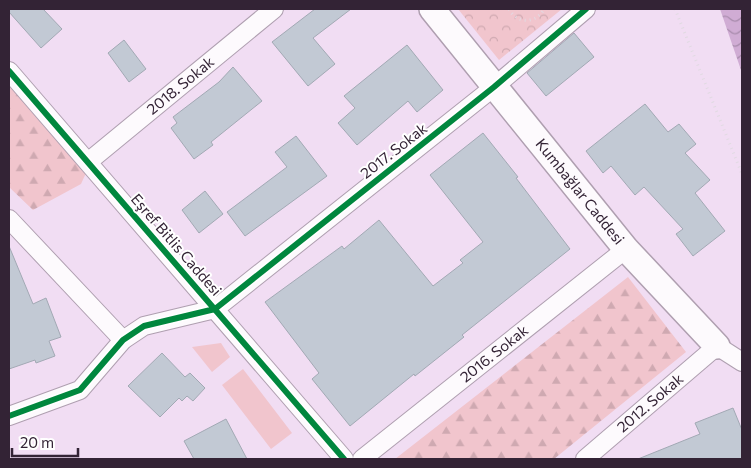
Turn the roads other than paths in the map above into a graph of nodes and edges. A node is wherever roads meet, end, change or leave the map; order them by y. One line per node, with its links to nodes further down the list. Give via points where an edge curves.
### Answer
1 (274, 9): 6 (street, 2018. Sokak)
2 (432, 9): 5 (main road, Kumbağlar Caddesi)
3 (586, 9): 5 (street, 2017. Sokak)
4 (9, 71): 6 (street, Eşref Bitlis Caddesi)
5 (494, 87): 8 (main road, Kumbağlar Caddesi); 9 (street, 2017. Sokak)
6 (88, 162): 9 (street, Eşref Bitlis Caddesi)
7 (9, 219): 10 (street)
8 (626, 249): 11 (main road, Kumbağlar Caddesi); 16 (street, 2016. Sokak)
9 (214, 309): 10 (street, via 144,326); 15 (street, Eşref Bitlis Caddesi)
10 (123, 340): 13 (street, via 80,390)
11 (717, 346): 12 (street, Kumbağlar Caddesi); 14 (street, 2012. Sokak)
12 (742, 362)
13 (9, 416)
14 (602, 454): 17 (street, 2012. Sokak)
15 (344, 459)
16 (362, 459)
17 (585, 459)

